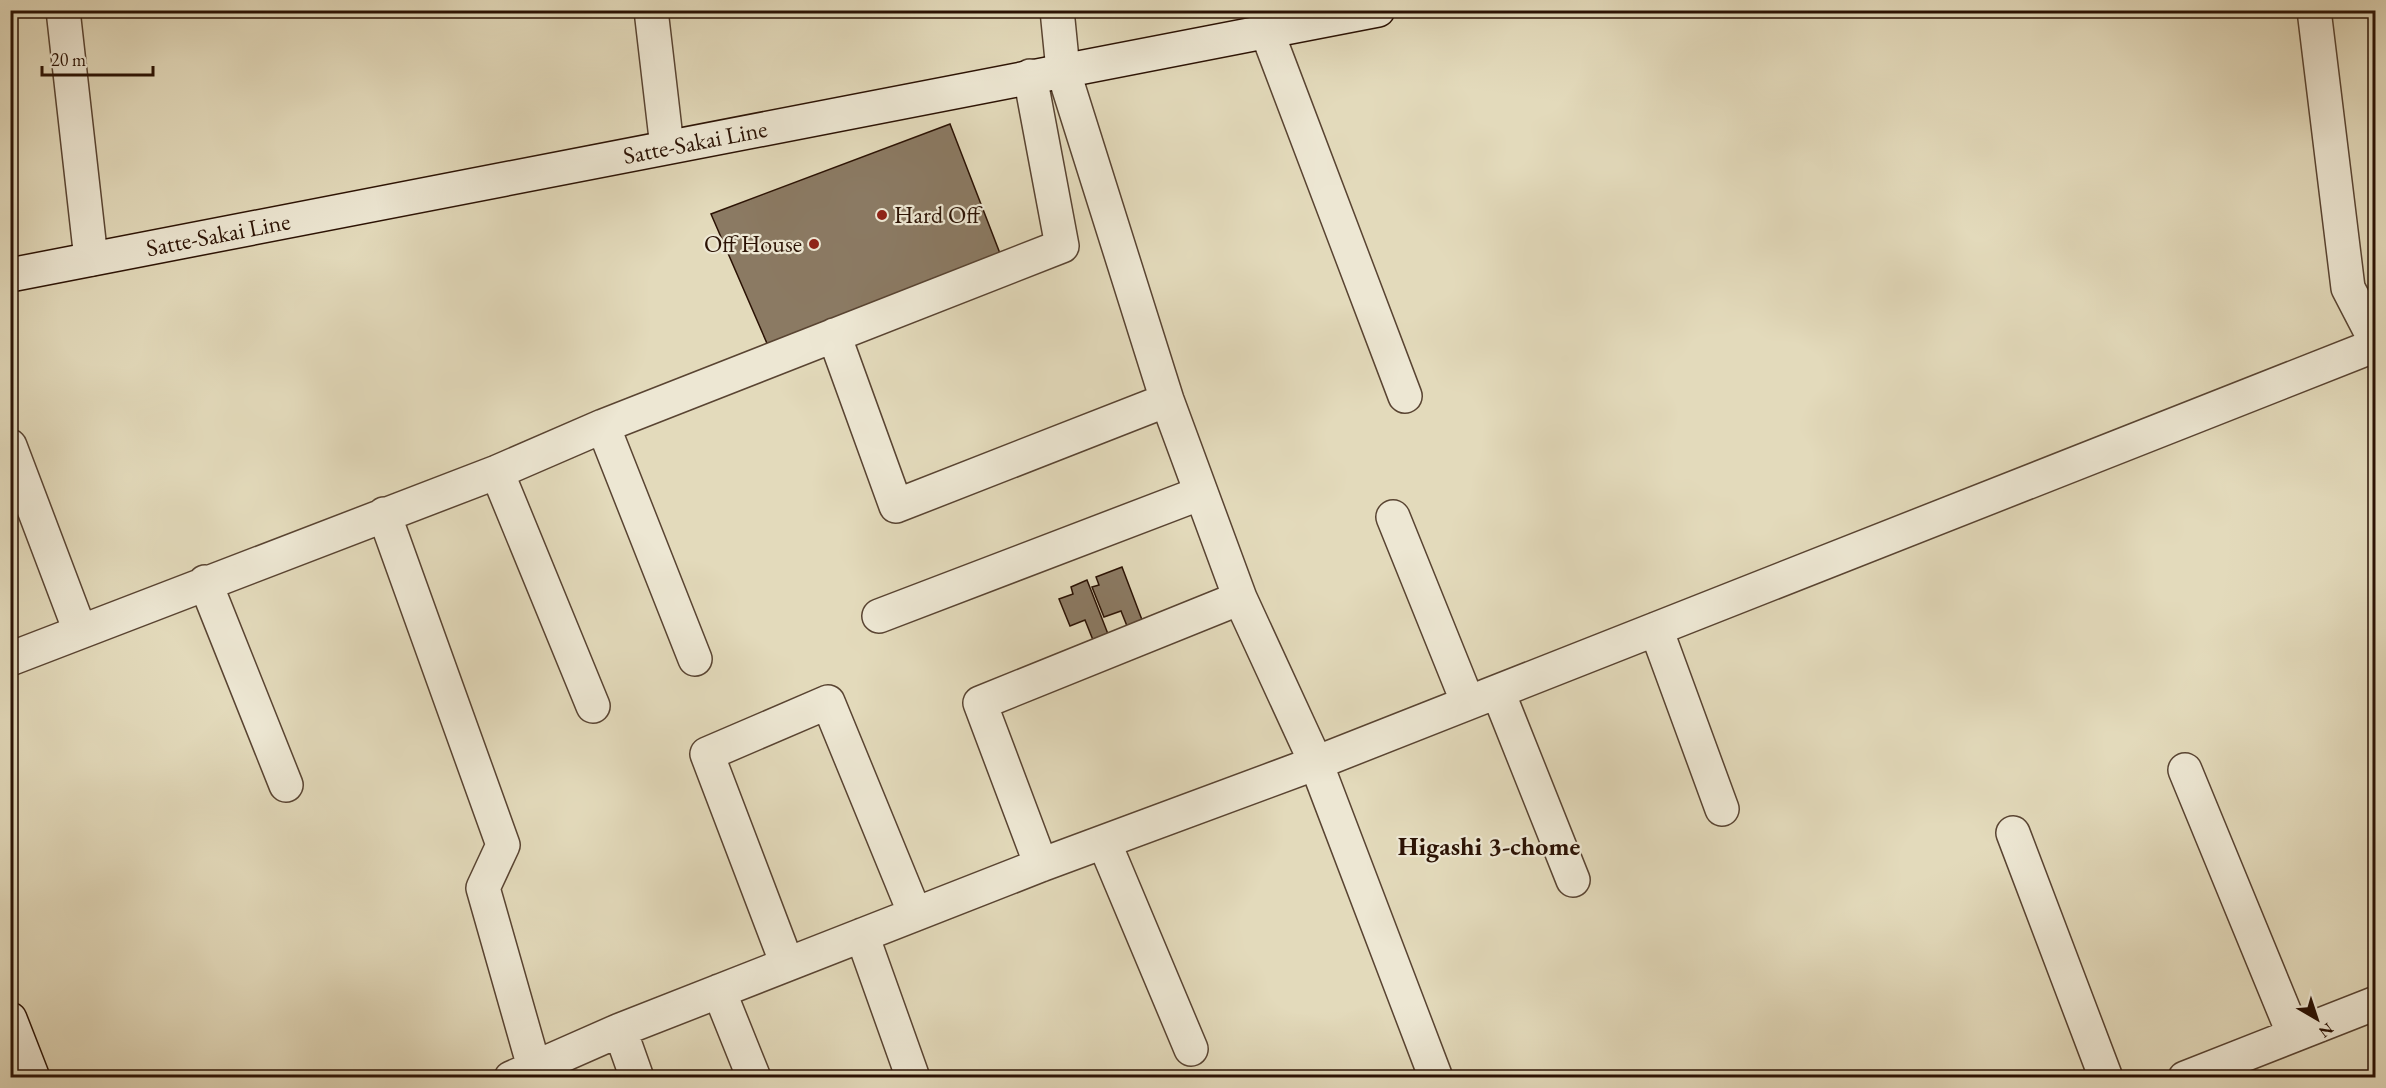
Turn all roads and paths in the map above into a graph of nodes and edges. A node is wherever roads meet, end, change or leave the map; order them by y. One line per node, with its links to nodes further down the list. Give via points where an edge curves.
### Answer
1 (63, 10): 10 (street)
2 (651, 10): 9 (street)
3 (1057, 10): 7 (street)
4 (1378, 10): 6 (street, Satte-Sakai Line)
5 (2314, 10): 13 (street, via 2348,288)
6 (1267, 32): 7 (street, Satte-Sakai Line); 14 (street)
7 (1063, 70): 8 (street, Satte-Sakai Line); 15 (street)
8 (1030, 76): 9 (street, Satte-Sakai Line); 12 (street, via 1062,246)
9 (667, 147): 10 (street, Satte-Sakai Line)
10 (91, 259): 11 (street, Satte-Sakai Line)
11 (10, 275)
12 (834, 335): 15 (street, via 896,506); 16 (street)
13 (2376, 344): 25 (street)
14 (1405, 396)
15 (1167, 400): 19 (street)
16 (603, 426): 18 (street); 28 (street)
17 (10, 446): 26 (street)
18 (497, 472): 20 (street); 31 (street)
19 (1202, 493): 23 (street); 24 (street)
20 (384, 514): 22 (street); 49 (street, via 503,845 483,888)
21 (1393, 517): 30 (street)
22 (205, 582): 26 (street); 34 (street)
23 (1240, 598): 32 (street); 38 (street, via 980,703)
24 (879, 616)
25 (1656, 629): 29 (street); 35 (street)
26 (80, 631): 27 (street)
27 (10, 659)
28 (695, 659)
29 (1498, 692): 30 (street); 39 (street)
30 (1468, 703): 32 (street)
31 (593, 706)
32 (1316, 764): 37 (street); 54 (street)
33 (2186, 770): 47 (street)
34 (286, 785)
35 (1722, 809)
36 (2013, 833): 55 (street)
37 (1104, 842): 38 (street); 48 (street)
38 (1041, 865): 40 (street)
39 (1573, 880)
40 (915, 914): 41 (street); 42 (street, via 828,702 707,754)
41 (862, 935): 42 (street); 53 (street)
42 (787, 964): 43 (street)
43 (719, 991): 46 (street); 52 (street)
44 (2376, 1003): 47 (street)
45 (10, 1019): 50 (street)
46 (620, 1030): 49 (street); 51 (street)
47 (2294, 1035): 56 (street)
48 (1191, 1049)
49 (522, 1072)
50 (33, 1077)
51 (637, 1077)
52 (754, 1077)
53 (913, 1077)
54 (1436, 1077)
55 (2106, 1077)
56 (2185, 1077)

